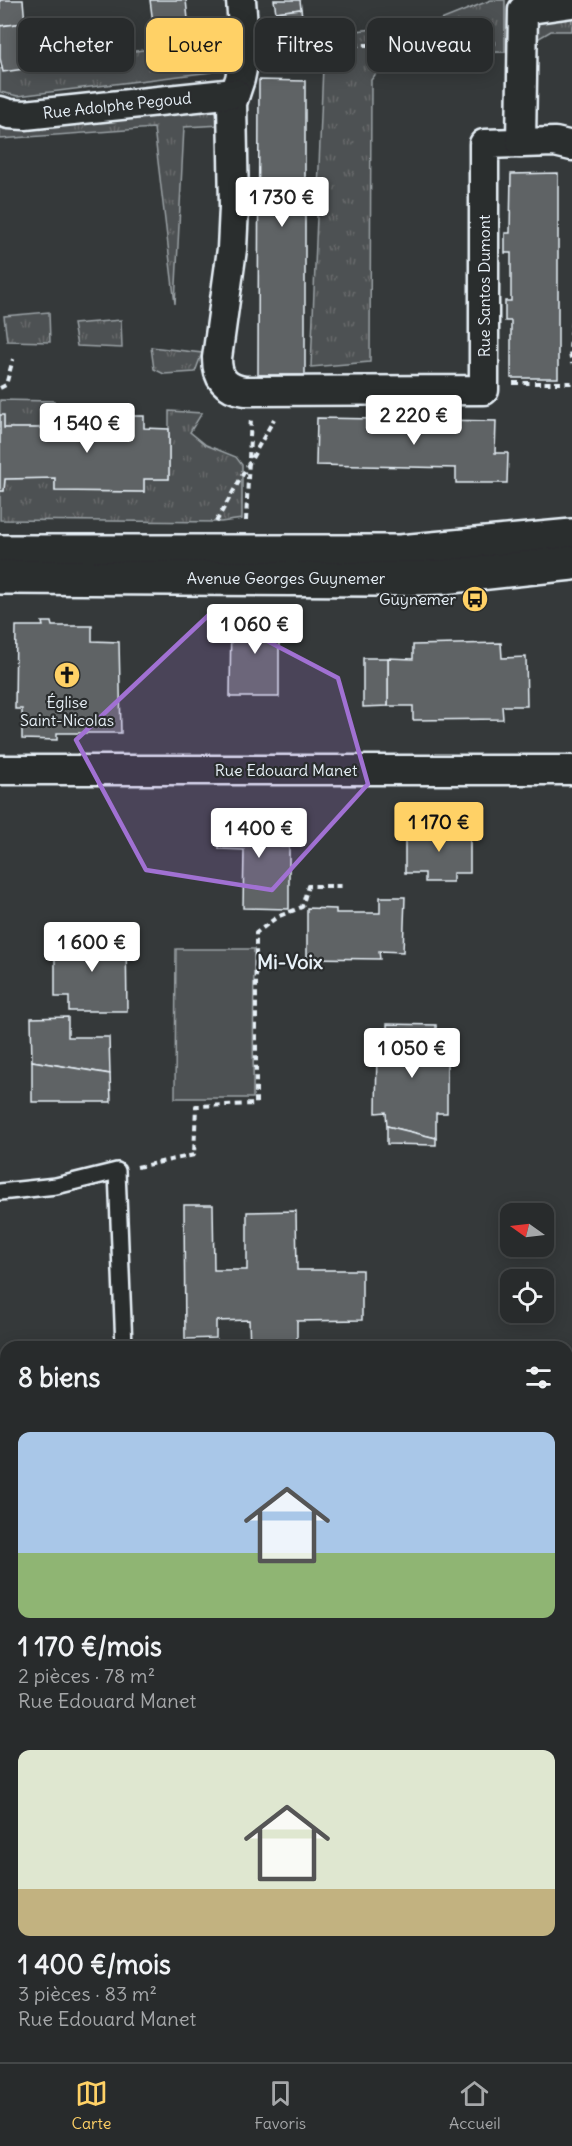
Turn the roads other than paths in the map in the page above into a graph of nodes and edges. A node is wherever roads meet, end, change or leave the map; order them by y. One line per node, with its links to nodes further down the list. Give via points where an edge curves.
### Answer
1 (241, 0): 3 (street, via 244,65)
2 (572, 3): 5 (street, via 523,10)
3 (235, 93): 4 (street, Rue Adolphe Pegoud, via 25,115); 5 (street, Rue Santos Dumont, via 231,114 232,240 217,358 222,382 233,389 484,390 484,144)
4 (0, 111)
5 (520, 143): 6 (street, via 555,142)
6 (572, 146)
7 (572, 536): 8 (street, Avenue Georges Guynemer, via 417,551)
8 (0, 552)
9 (572, 563): 10 (street, Avenue Georges Guynemer, via 442,577 382,579)
10 (0, 577)
11 (0, 770): 12 (street, Rue Edouard Manet)
12 (572, 771)
13 (0, 1192): 14 (lane, via 56,1186 117,1171)
14 (124, 1341)

